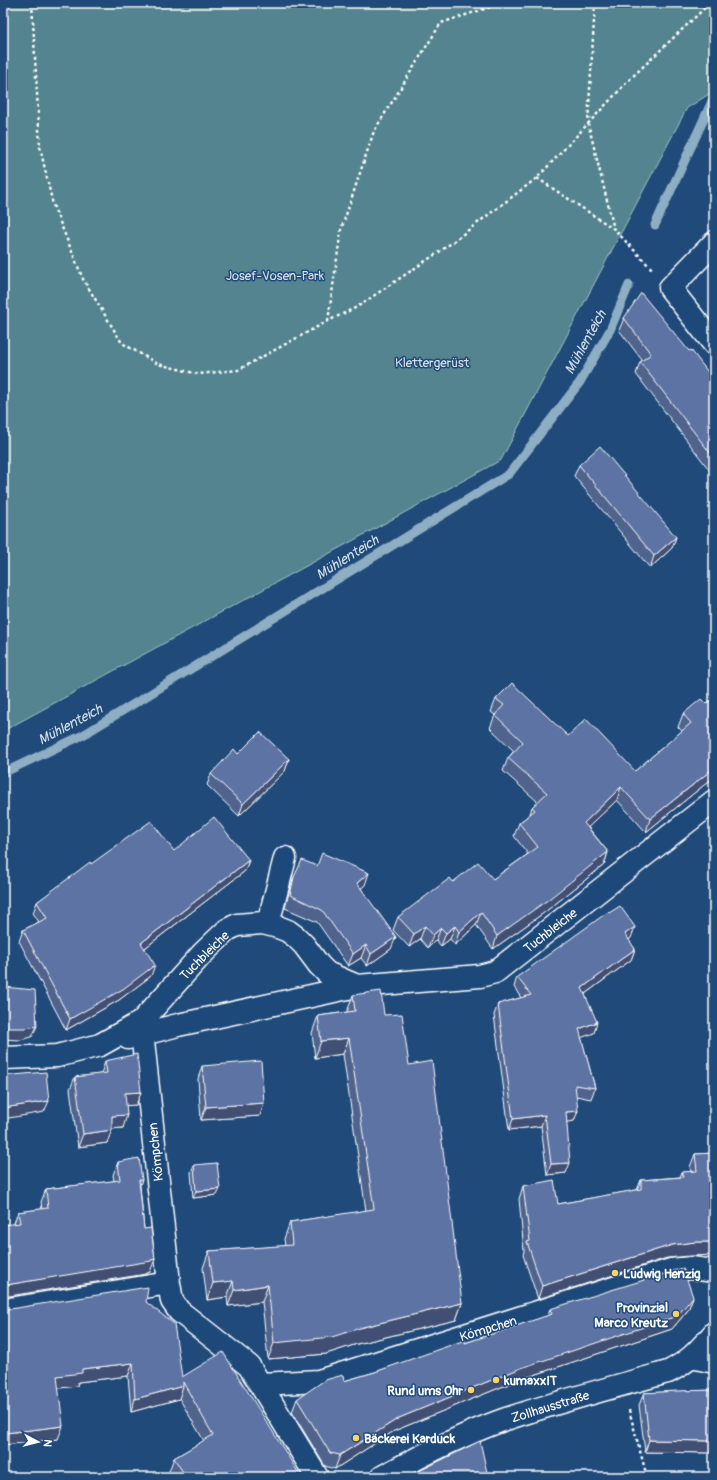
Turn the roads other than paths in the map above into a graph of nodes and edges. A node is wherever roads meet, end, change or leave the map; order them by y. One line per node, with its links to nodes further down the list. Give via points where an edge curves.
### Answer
1 (714, 243): 2 (street, via 670,288)
2 (714, 344)
3 (714, 801): 6 (street, Tuchbleiche, via 495,972 480,976)
4 (285, 858): 5 (street)
5 (268, 924): 6 (street, Tuchbleiche, via 278,926 296,937 327,973); 7 (street, Tuchbleiche, via 237,925 227,930 202,954)
6 (357, 986): 7 (street, Tuchbleiche, via 178,1025)
7 (142, 1028): 8 (street, Tuchbleiche, via 100,1045 57,1056); 10 (street, Kömpchen)
8 (3, 1058)
9 (714, 1272): 15 (street, Kömpchen, via 691,1268 671,1270 319,1381)
10 (169, 1283): 11 (street); 15 (street, Kömpchen, via 172,1301 179,1311 249,1366)
11 (3, 1310)
12 (714, 1333): 13 (street, Zollhausstraße)
13 (692, 1357): 14 (street); 17 (street, Zollhausstraße, via 683,1365 668,1372 503,1420 411,1461)
14 (714, 1362)
15 (261, 1384): 16 (street, Kömpchen)
16 (317, 1477)
17 (382, 1477)

